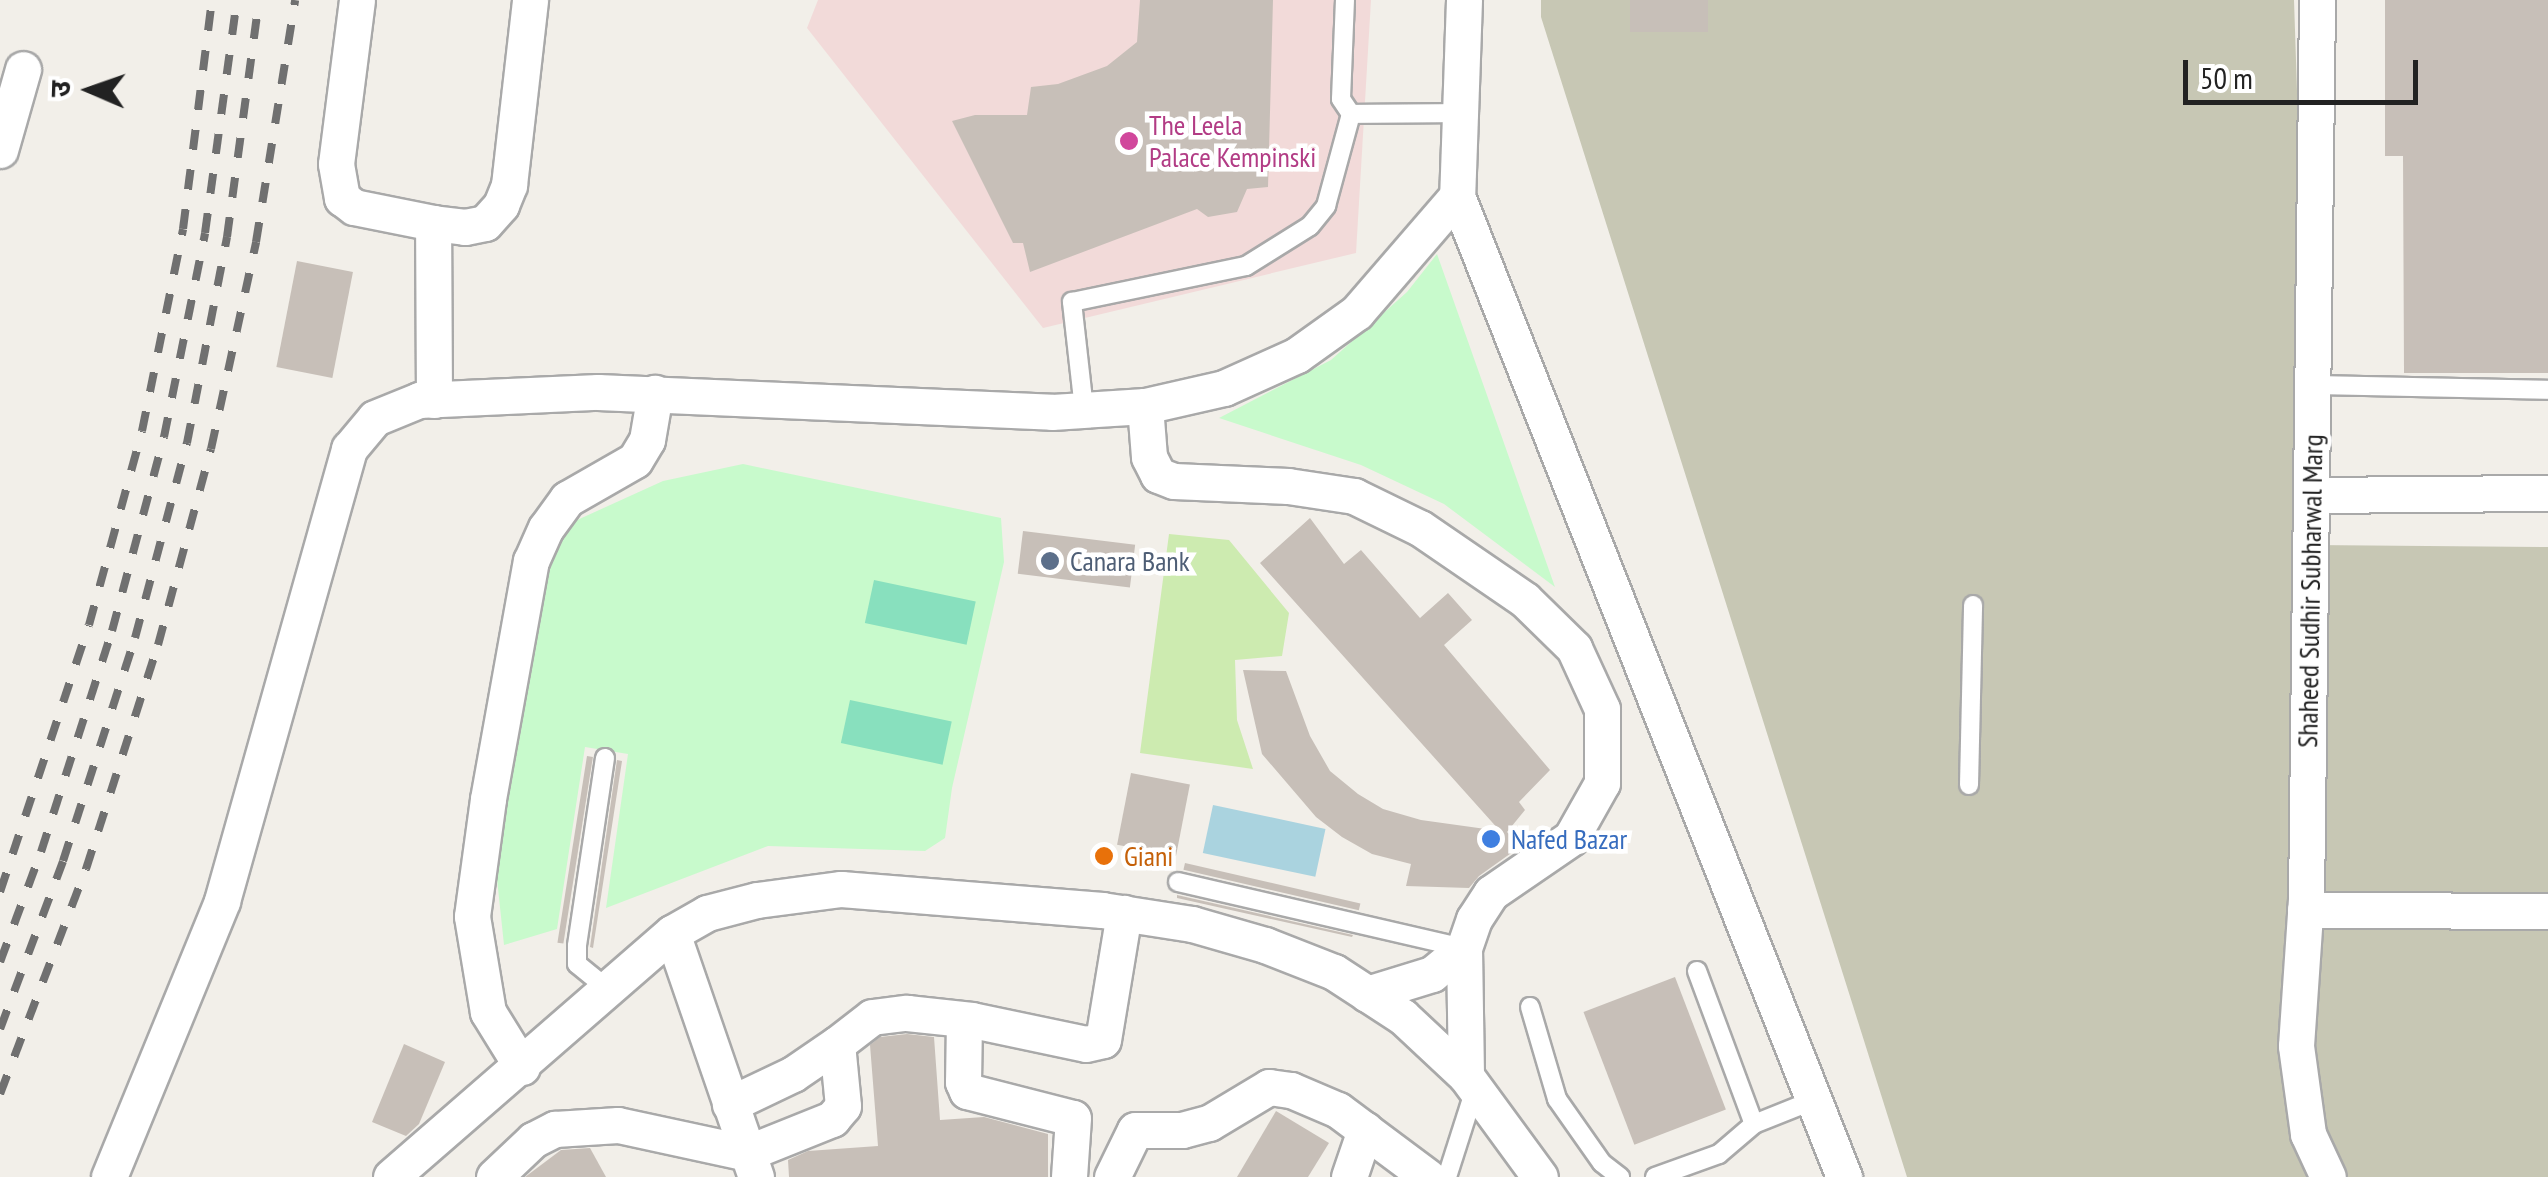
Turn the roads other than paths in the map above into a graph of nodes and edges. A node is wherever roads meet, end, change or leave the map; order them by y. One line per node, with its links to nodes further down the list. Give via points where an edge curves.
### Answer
1 (357, 0): 11 (street, via 336,164 342,198 354,207)
2 (530, 0): 11 (street, via 509,185 501,205 485,222)
3 (1345, 0): 8 (lane, via 1341,99)
4 (1464, 0): 7 (street)
5 (2317, 0): 12 (street, Shaheed Sudhir Subharwal Marg)
6 (22, 69): 9 (street)
7 (1459, 113): 8 (lane); 10 (street)
8 (1351, 114): 17 (lane, via 1326,206 1310,226 1246,266 1072,302)
9 (0, 150)
10 (1457, 196): 16 (street, via 1358,312 1298,355 1224,388); 37 (street)
11 (433, 223): 15 (street)
12 (2313, 384): 13 (lane); 19 (street, Shaheed Sudhir Subharwal Marg)
13 (2548, 390)
14 (655, 393): 15 (street); 17 (street); 35 (street, via 647,440 635,460 568,499 531,561 472,916 488,1012)
15 (434, 400): 42 (street, via 375,418 349,449 222,901)
16 (1145, 406): 17 (street); 28 (street, via 1149,457 1158,475 1354,496 1420,528 1526,600 1574,648 1602,709 1602,784 1572,838 1491,894)
17 (1084, 410)
18 (2548, 493): 19 (street)
19 (2312, 495): 24 (street, Shaheed Sudhir Subharwal Marg)
20 (1974, 605): 22 (lane)
21 (606, 758): 30 (lane, via 577,964)
22 (1969, 785)
23 (1178, 882): 28 (lane)
24 (2305, 910): 25 (street); 54 (street, Shaheed Sudhir Subharwal Marg, via 2296,1046 2308,1134)
25 (2548, 912)
26 (1124, 913): 27 (street, via 840,889 706,913); 31 (street, via 1265,944 1334,972); 33 (street, via 1103,1040 1086,1044)
27 (672, 933): 30 (street); 38 (street)
28 (1464, 948): 31 (street, via 1432,974); 36 (street)
29 (1697, 971): 39 (lane)
30 (608, 989): 35 (street)
31 (1366, 994): 36 (street, via 1403,1017)
32 (1530, 1007): 51 (lane, via 1557,1099 1602,1163)
33 (964, 1020): 34 (street, via 872,1016); 45 (street, via 967,1091 1073,1118)
34 (837, 1044): 38 (street); 41 (street, via 843,1106)
35 (522, 1066): 43 (street)
36 (1470, 1083): 49 (lane); 50 (street)
37 (1814, 1100): 39 (lane); 53 (street)
38 (730, 1104): 41 (street)
39 (1754, 1124): 52 (lane, via 1719,1154)
40 (1365, 1130): 46 (street, via 1338,1110 1269,1087 1210,1123 1135,1130); 47 (street); 48 (street)
41 (752, 1165): 44 (street, via 618,1125 556,1128)
42 (109, 1177)
43 (391, 1177)
44 (494, 1177)
45 (1068, 1177)
46 (1112, 1177)
47 (1349, 1177)
48 (1428, 1177)
49 (1447, 1177)
50 (1540, 1177)
51 (1620, 1177)
52 (1655, 1177)
53 (1844, 1177)
54 (2328, 1177)

